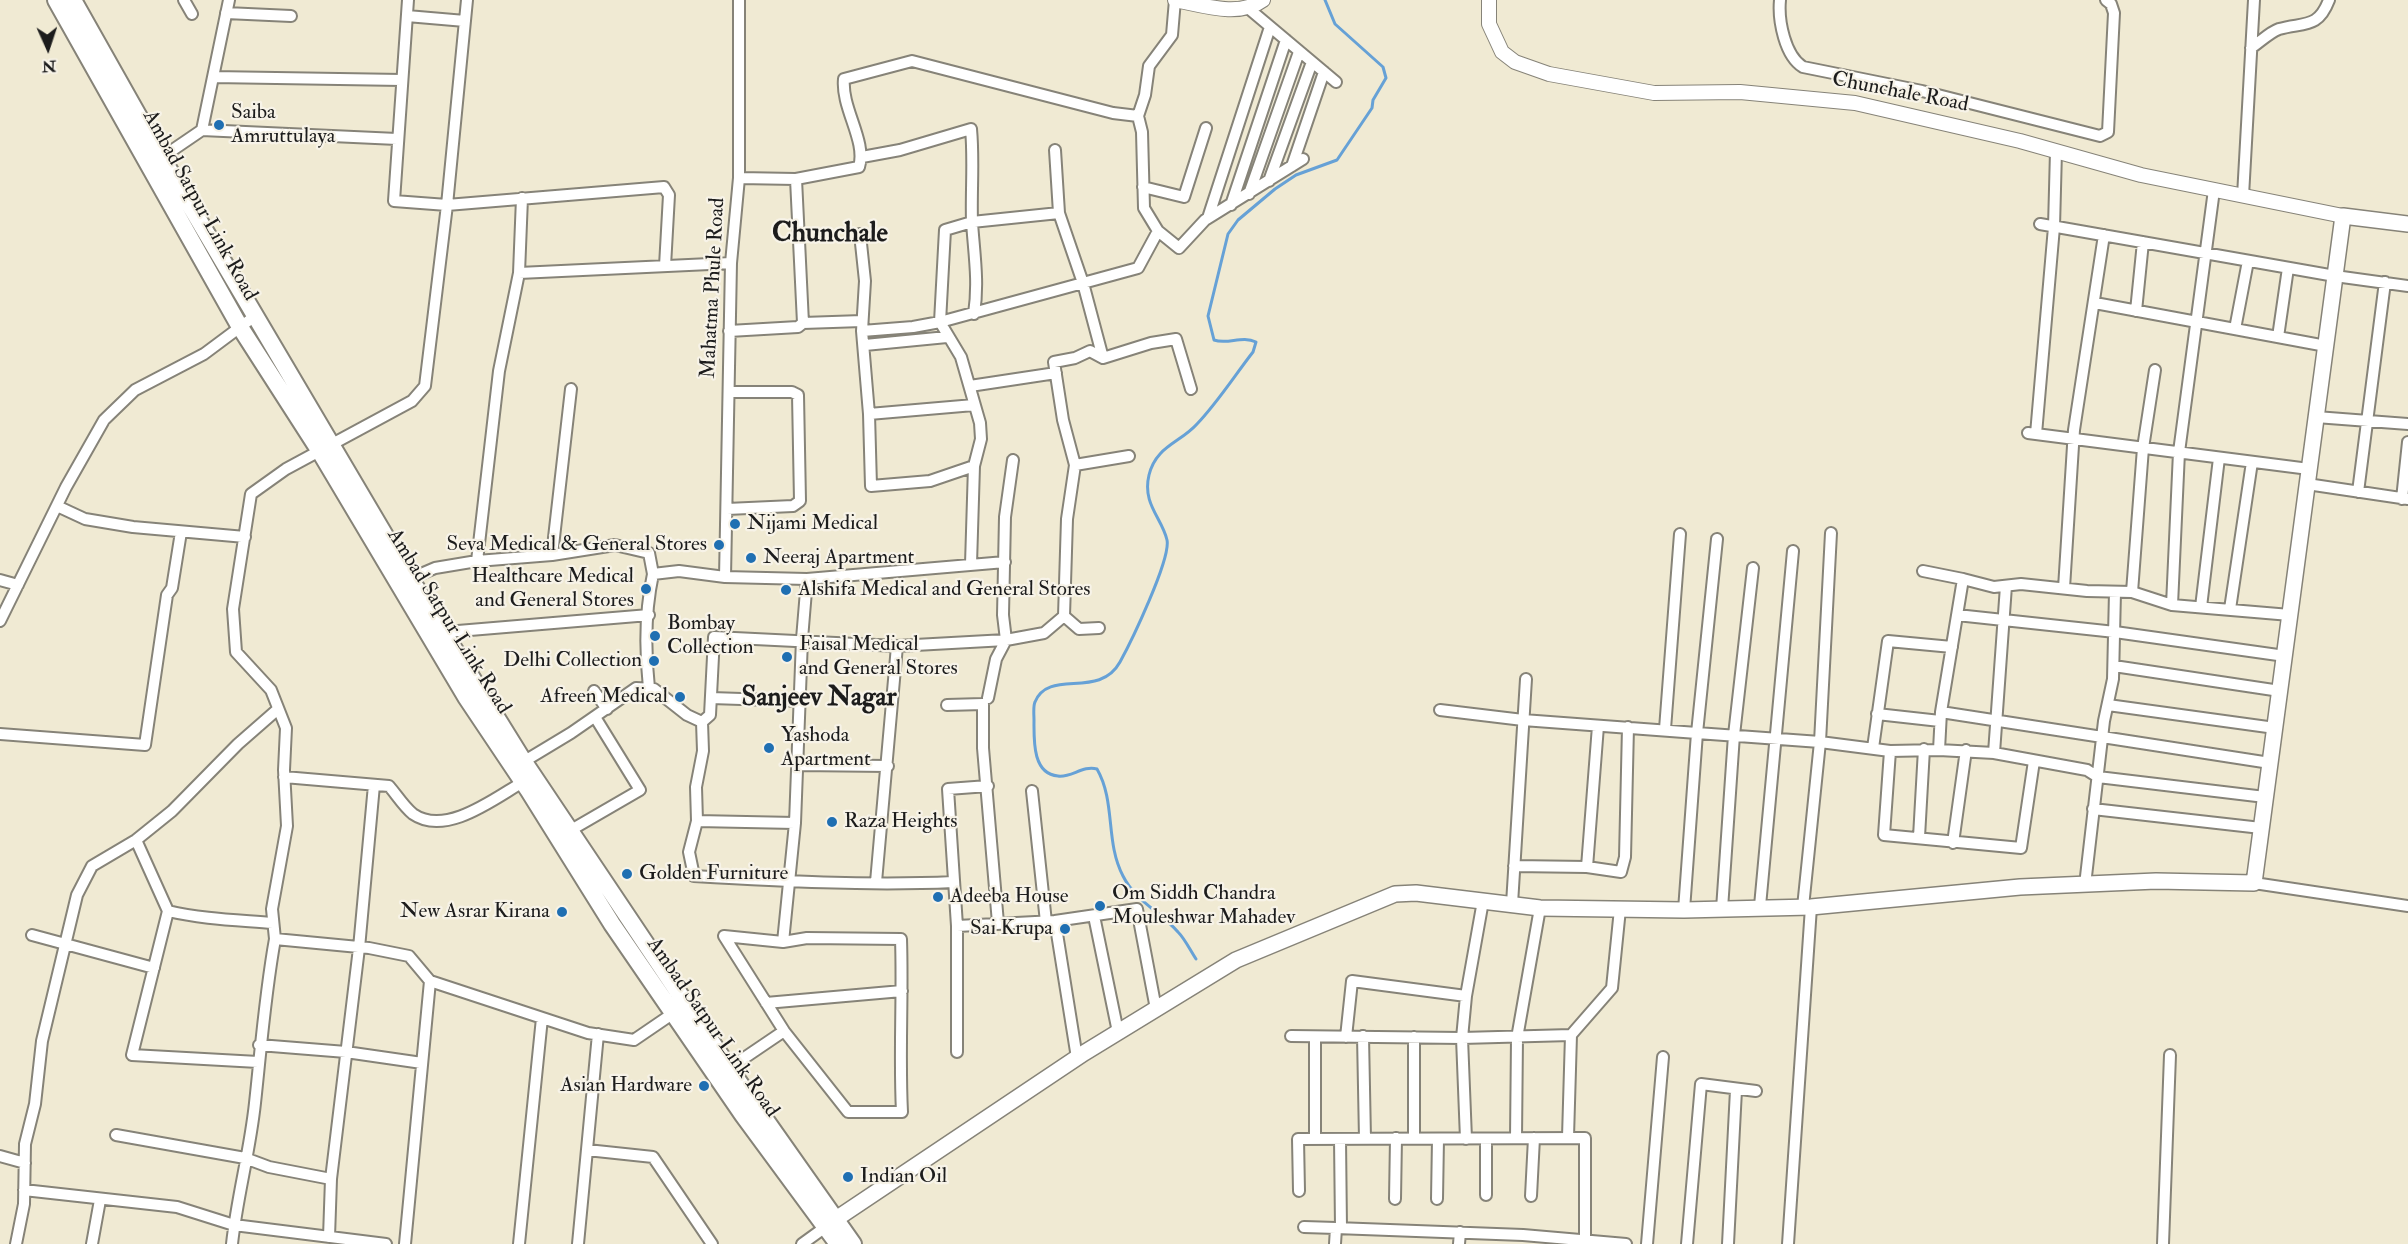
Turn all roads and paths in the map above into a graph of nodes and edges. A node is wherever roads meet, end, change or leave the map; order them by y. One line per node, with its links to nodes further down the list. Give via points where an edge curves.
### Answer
1 (56, 0): 38 (main road, Ambad Satpur Link Road)
2 (73, 0): 38 (main road, Ambad Satpur Link Road)
3 (184, 0): 17 (street)
4 (229, 0): 16 (street)
5 (408, 0): 19 (street)
6 (467, 0): 20 (street)
7 (739, 0): 40 (street, Mahatma Phule Road)
8 (1175, 0): 15 (street); 30 (street, via 1172,35 1149,66)
9 (1263, 0): 15 (street)
10 (1489, 0): 35 (street, Chunchale Road, via 1489,24 1502,52 1515,62 1549,74 1654,93 1717,90 1829,99 1920,116)
11 (1780, 0): 12 (street, via 1789,49 1795,63 1803,68 1922,92 2100,136 2109,132 2114,8)
12 (2106, 0)
13 (2254, 0): 23 (street)
14 (2329, 0): 23 (street, via 2319,18 2303,27 2278,29)
15 (1248, 8): 21 (street)
16 (226, 13): 18 (street); 27 (street)
17 (192, 15)
18 (291, 16)
19 (407, 16): 20 (street); 28 (street)
20 (465, 21): 48 (street)
21 (1270, 27): 22 (street); 52 (street)
22 (1286, 40): 24 (street); 49 (street)
23 (2252, 48): 46 (street)
24 (1299, 52): 25 (street); 45 (street)
25 (1312, 62): 26 (street); 42 (street)
26 (1324, 72): 29 (street); 39 (street)
27 (213, 77): 28 (street); 32 (street)
28 (402, 80): 33 (street)
29 (1336, 82)
30 (1138, 116): 36 (street, via 912,61 844,79 846,106); 43 (street)
31 (1206, 128): 43 (street, via 1184,197)
32 (202, 130): 33 (street); 38 (street)
33 (397, 139): 48 (street, via 394,201)
34 (1056, 150): 50 (street)
35 (2056, 151): 44 (street, Chunchale Road, via 2115,169); 56 (street)
36 (862, 157): 41 (street, via 860,166); 53 (street, via 971,129)
37 (1303, 159): 39 (street)
38 (156, 161): 74 (main road, Ambad Satpur Link Road); 79 (main road, Ambad Satpur Link Road)
39 (1292, 166): 42 (street)
40 (739, 178): 41 (street); 63 (street, Mahatma Phule Road)
41 (796, 178): 77 (street)
42 (1269, 182): 45 (street)
43 (1143, 187): 57 (street, via 1144,208)
44 (2214, 190): 46 (street, Chunchale Road); 61 (street)
45 (1249, 194): 49 (street)
46 (2243, 196): 51 (street, Chunchale Road)
47 (522, 198): 48 (street); 64 (street, via 664,187 669,195); 66 (street)
48 (447, 205): 100 (street, via 422,391 412,401)
49 (1231, 205): 52 (street)
50 (1059, 213): 53 (street); 69 (street)
51 (2343, 216): 55 (main road); 67 (main road)
52 (1208, 218): 57 (street, via 1179,248)
53 (972, 222): 73 (street, via 977,276); 75 (street, via 945,230)
54 (2040, 224): 56 (street)
55 (2408, 224)
56 (2054, 227): 59 (street); 98 (street, via 2032,434)
57 (1158, 231): 69 (street, via 1138,268)
58 (860, 234): 78 (street, via 865,281)
59 (2104, 235): 60 (street); 71 (street)
60 (2143, 242): 61 (street); 72 (street)
61 (2207, 253): 62 (street); 76 (street)
62 (2248, 261): 65 (street); 80 (street)
63 (731, 263): 64 (street); 81 (street, Mahatma Phule Road)
64 (665, 266): 66 (street)
65 (2288, 268): 67 (street); 83 (street)
66 (519, 273): 121 (street, via 499,371)
67 (2335, 276): 68 (street); 85 (main road)
68 (2385, 282): 70 (street); 96 (street)
69 (1083, 283): 73 (street); 86 (street)
70 (2408, 285)
71 (2095, 303): 72 (street); 98 (street)
72 (2136, 311): 76 (street)
73 (974, 314): 75 (street)
74 (255, 316): 79 (street); 100 (main road, Ambad Satpur Link Road)
75 (940, 322): 78 (street, via 913,327); 82 (street)
76 (2195, 322): 80 (street); 102 (street)
77 (803, 323): 78 (street); 81 (street, via 798,327)
78 (862, 326): 84 (street)
79 (240, 327): 100 (main road, Ambad Satpur Link Road); 112 (street, via 204,354 135,390 104,420)
80 (2235, 329): 83 (street)
81 (729, 331): 92 (street, Mahatma Phule Road)
82 (947, 337): 84 (street); 89 (street, via 962,357)
83 (2278, 337): 85 (street)
84 (865, 345): 94 (street)
85 (2326, 346): 95 (main road)
86 (1103, 358): 88 (street, via 1090,351 1054,362); 91 (street, via 1176,339)
87 (2156, 370): 101 (street)
88 (1056, 373): 89 (street); 107 (street, via 1068,447)
89 (970, 386): 93 (street)
90 (572, 389): 120 (street)
91 (1191, 389)
92 (729, 392): 113 (street, Mahatma Phule Road); 113 (street, via 792,392 799,397 800,501 793,506)
93 (974, 405): 94 (street); 108 (street, via 981,439)
94 (869, 414): 108 (street, via 870,486 930,481)
95 (2316, 417): 96 (street); 109 (main road)
96 (2367, 421): 97 (street); 110 (street)
97 (2408, 425)
98 (2074, 439): 101 (street); 134 (street)
99 (2408, 442): 111 (street)
100 (326, 446): 117 (street, via 251,494); 131 (main road, Ambad Satpur Link Road)
101 (2143, 448): 102 (street); 136 (street)
102 (2179, 452): 104 (street); 137 (street)
103 (1129, 456): 107 (street)
104 (2219, 458): 106 (street); 138 (street)
105 (1013, 460): 122 (street, via 1005,517)
106 (2252, 462): 109 (street); 139 (street)
107 (1075, 465): 143 (street, via 1066,519)
108 (974, 466): 123 (street)
109 (2308, 477): 110 (street); 142 (main road)
110 (2358, 492): 111 (street)
111 (2405, 499)
112 (57, 506): 114 (street, via 85,519); 132 (street)
113 (727, 509): 127 (street, Mahatma Phule Road)
114 (181, 532): 117 (street); 178 (street, via 172,588 167,595 145,745)
115 (1831, 533): 182 (street)
116 (1680, 534): 176 (street)
117 (246, 537): 164 (street, via 233,609 236,652 271,690)
118 (1717, 539): 177 (street)
119 (1793, 551): 181 (street)
120 (552, 555): 121 (street); 126 (street, via 615,545 649,553)
121 (477, 561): 131 (street, via 435,568)
122 (1005, 562): 123 (street); 150 (street)
123 (971, 564): 128 (street)
124 (1752, 568): 179 (street)
125 (1923, 571): 129 (street)
126 (653, 574): 127 (street, via 679,571); 140 (street)
127 (725, 577): 128 (street)
128 (807, 579): 149 (street)
129 (1963, 579): 133 (street); 141 (street)
130 (0, 580): 132 (street)
131 (404, 582): 147 (main road, Ambad Satpur Link Road); 193 (main road, Ambad Satpur Link Road, via 466,697)
132 (18, 585): 145 (street)
133 (2006, 586): 134 (street); 144 (street)
134 (2064, 588): 135 (street)
135 (2115, 592): 136 (street); 148 (street)
136 (2132, 592): 137 (street)
137 (2172, 605): 138 (street)
138 (2201, 607): 139 (street)
139 (2230, 609): 142 (street)
140 (649, 615): 147 (street); 156 (street, via 645,658)
141 (1957, 615): 144 (street); 152 (street)
142 (2290, 615): 153 (main road)
143 (1064, 616): 146 (street, via 1079,628); 150 (street, via 1044,633)
144 (2004, 620): 148 (street); 171 (street)
145 (0, 621)
146 (1099, 628)
147 (446, 632): 193 (main road, Ambad Satpur Link Road)
148 (2115, 633): 153 (street); 154 (street)
149 (802, 639): 151 (street); 159 (street, via 714,637); 161 (street)
150 (1006, 640): 151 (street); 160 (street, via 996,659)
151 (897, 646): 192 (street)
152 (1952, 647): 167 (street, via 1888,641); 168 (street)
153 (2284, 656): 158 (main road)
154 (2114, 666): 158 (street); 163 (street)
155 (1526, 679): 170 (street)
156 (649, 688): 165 (street, via 636,688); 172 (street, via 687,716)
157 (594, 691): 165 (street)
158 (2280, 691): 175 (main road)
159 (711, 698): 161 (street); 172 (street, via 710,715)
160 (988, 698)
161 (801, 700): 191 (street)
162 (946, 705): 197 (street, via 983,704)
163 (2108, 705): 175 (street); 180 (street)
164 (278, 709): 194 (street, via 286,728); 206 (street, via 172,811)
165 (608, 709): 169 (street)
166 (1440, 710): 170 (street)
167 (1877, 714): 168 (street); 183 (street)
168 (1940, 716): 171 (street); 185 (street)
169 (595, 717): 193 (street); 204 (street, via 640,790)
170 (1523, 720): 173 (street); 208 (street)
171 (1997, 720): 180 (street); 188 (street)
172 (702, 722): 201 (street)
173 (1598, 726): 174 (street); 209 (street)
174 (1628, 727): 176 (street); 209 (street, via 1625,857 1621,872)
175 (2275, 728): 190 (main road)
176 (1665, 729): 177 (street)
177 (1697, 733): 179 (street); 223 (street)
178 (0, 734)
179 (1734, 735): 181 (street); 222 (street)
180 (2103, 737): 190 (street); 195 (street)
181 (1774, 738): 182 (street); 217 (street)
182 (1821, 742): 183 (street); 219 (street)
183 (1873, 748): 187 (street)
184 (1924, 749): 185 (street); 187 (street); 205 (street)
185 (1939, 750): 186 (street)
186 (1966, 750): 188 (street); 207 (street)
187 (1890, 751): 205 (street, via 1884,835)
188 (1994, 753): 189 (street)
189 (2034, 761): 195 (street, via 2087,770); 207 (street, via 2021,848)
190 (2270, 763): 199 (main road)
191 (798, 765): 192 (street); 202 (street)
192 (888, 766): 211 (street)
193 (520, 770): 196 (street, via 456,820 414,814 389,786); 204 (main road, Ambad Satpur Link Road); 240 (main road, Ambad Satpur Link Road, via 612,924)
194 (284, 777): 196 (street); 227 (street, via 286,826)
195 (2098, 777): 199 (street); 200 (street)
196 (374, 785): 234 (street)
197 (988, 786): 212 (street, via 948,789); 228 (street)
198 (1032, 791): 226 (street)
199 (2265, 796): 203 (main road)
200 (2093, 809): 203 (street); 214 (street)
201 (697, 820): 202 (street); 210 (street, via 689,852 694,876)
202 (795, 823): 210 (street)
203 (2261, 828): 213 (main road)
204 (571, 830): 240 (main road, Ambad Satpur Link Road)
205 (1919, 837): 207 (street)
206 (136, 840): 224 (street); 233 (street, via 92,866 77,896)
207 (1953, 843)
208 (1514, 866): 209 (street); 216 (street)
209 (1587, 867)
210 (788, 881): 211 (street); 232 (street)
211 (876, 882): 212 (street)
212 (953, 882): 229 (street)
213 (2254, 883): 214 (main road, via 2156,881); 218 (street)
214 (2085, 885): 219 (main road, via 2020,887)
215 (1484, 901): 216 (main road); 238 (street); 241 (main road, via 1395,894 1236,960)
216 (1512, 904): 220 (main road)
217 (1760, 906): 219 (main road); 222 (main road)
218 (2408, 906)
219 (1807, 907): 314 (street)
220 (1540, 908): 221 (main road); 253 (street)
221 (1620, 909): 223 (main road); 246 (street, via 1612,988)
222 (1722, 909): 223 (main road)
223 (1684, 910)
224 (168, 911): 227 (street); 235 (street)
225 (1094, 916): 226 (street); 241 (street, via 1137,909); 244 (street)
226 (1051, 921): 228 (street); 259 (street)
227 (273, 923): 231 (street)
228 (998, 923): 229 (street)
229 (957, 926): 256 (street)
230 (33, 935): 233 (street)
231 (275, 939): 234 (street); 254 (street)
232 (783, 942): 237 (street, via 807,938 901,939); 239 (street, via 724,936)
233 (67, 944): 235 (street); 280 (street, via 42,1041)
234 (358, 948): 236 (street, via 409,956); 255 (street)
235 (154, 968): 260 (street, via 132,1055)
236 (429, 981): 242 (street); 261 (street)
237 (902, 991): 239 (street); 243 (street, via 902,1112 848,1112)
238 (1466, 996): 250 (street, via 1352,981); 252 (street)
239 (766, 1003): 243 (street)
240 (680, 1009): 245 (street, via 634,1040); 262 (main road, Ambad Satpur Link Road)
241 (1156, 1010): 244 (main road)
242 (542, 1018): 245 (street); 302 (street)
243 (784, 1032): 262 (street)
244 (1118, 1032): 259 (main road)
245 (598, 1034): 277 (street)
246 (1571, 1035): 253 (street); 267 (street)
247 (1291, 1036): 249 (street)
248 (1362, 1036): 250 (street); 251 (street); 273 (street)
249 (1315, 1037): 250 (street); 268 (street)
250 (1346, 1037)
251 (1414, 1037): 252 (street); 270 (street)
252 (1462, 1038): 253 (street); 275 (street)
253 (1517, 1038): 266 (street)
254 (259, 1045): 255 (street); 260 (street)
255 (346, 1052): 261 (street); 281 (street)
256 (957, 1052)
257 (2170, 1054): 315 (street)
258 (1663, 1057): 311 (street)
259 (1077, 1058): 289 (main road)
260 (258, 1062): 279 (street)
261 (422, 1063): 301 (street)
262 (723, 1072): 289 (main road, Ambad Satpur Link Road)
263 (1737, 1090): 264 (street); 312 (street, via 1701,1084); 313 (street)
264 (1755, 1091)
265 (116, 1135): 279 (street)
266 (1516, 1137): 271 (street); 276 (street)
267 (1568, 1137): 271 (street); 296 (street, via 1585,1138)
268 (1315, 1138): 272 (street); 283 (street, via 1298,1139)
269 (1396, 1138): 270 (street); 273 (street); 286 (street)
270 (1414, 1138): 274 (street)
271 (1534, 1138): 285 (street)
272 (1340, 1139): 273 (street); 292 (street)
273 (1365, 1139)
274 (1438, 1139): 275 (street); 287 (street)
275 (1466, 1139): 276 (street)
276 (1486, 1139): 284 (street)
277 (587, 1150): 303 (street); 304 (street, via 653,1157)
278 (0, 1156): 280 (street)
279 (245, 1158): 281 (street, via 269,1167); 290 (street)
280 (25, 1163): 282 (street)
281 (331, 1179): 294 (street)
282 (24, 1190): 288 (street); 297 (street)
283 (1299, 1191)
284 (1486, 1195)
285 (1532, 1196)
286 (1395, 1199)
287 (1437, 1199)
288 (100, 1200): 290 (street, via 177,1207); 298 (street)
289 (831, 1223): 305 (street); 306 (main road, Ambad Satpur Link Road); 307 (main road, Ambad Satpur Link Road)
290 (234, 1225): 294 (street); 299 (street)
291 (1304, 1227): 292 (street)
292 (1338, 1228): 293 (street); 308 (street)
293 (1460, 1232): 295 (street); 309 (street)
294 (329, 1237): 300 (street)
295 (1522, 1239): 296 (street)
296 (1585, 1241): 310 (street)
297 (16, 1244)
298 (92, 1244)
299 (232, 1244)
300 (386, 1244)
301 (405, 1244)
302 (519, 1244)
303 (578, 1244)
304 (712, 1244)
305 (802, 1244)
306 (838, 1244)
307 (853, 1244)
308 (1335, 1244)
309 (1459, 1244)
310 (1626, 1244)
311 (1647, 1244)
312 (1687, 1244)
313 (1728, 1244)
314 (1788, 1244)
315 (2163, 1244)

